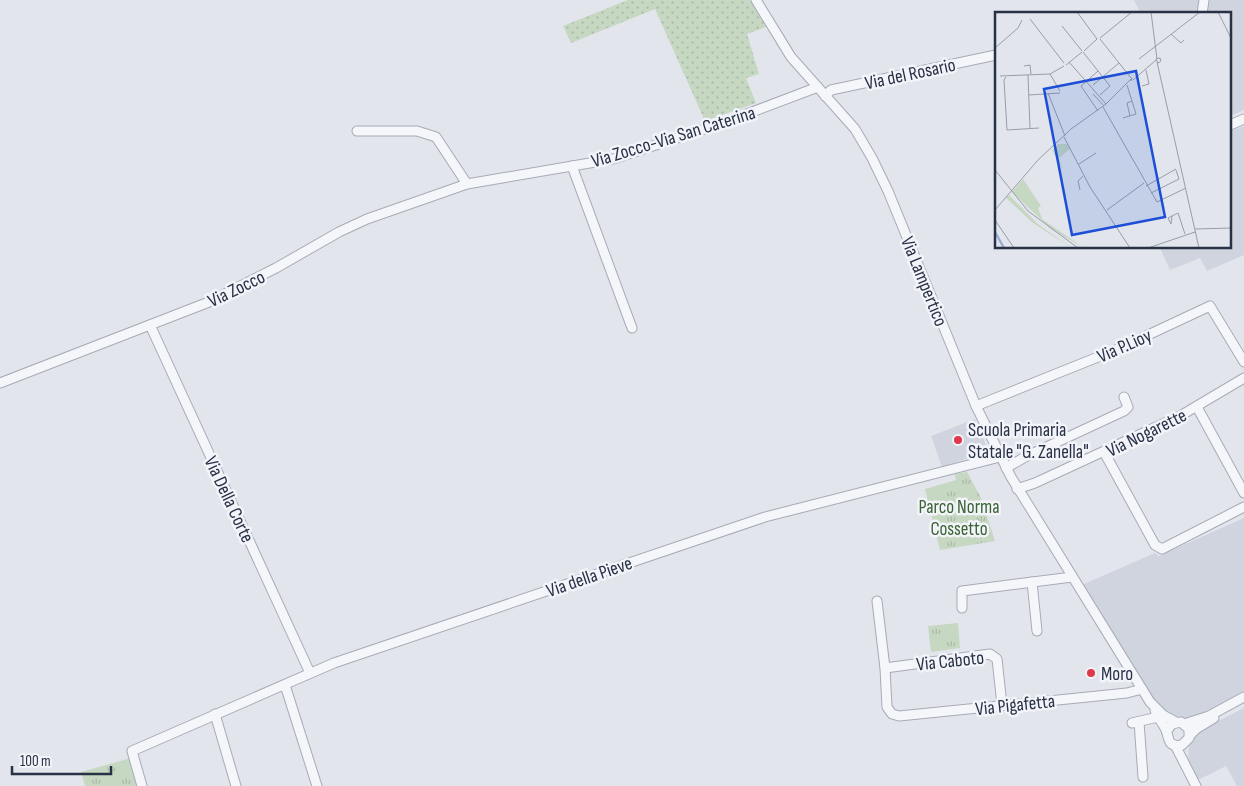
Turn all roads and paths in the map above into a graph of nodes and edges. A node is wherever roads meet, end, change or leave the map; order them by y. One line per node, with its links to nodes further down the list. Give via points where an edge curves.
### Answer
1 (756, 0): 3 (street, Via Lampertico, via 791,57)
2 (995, 55): 4 (street, Via del Rosario, via 831,90)
3 (818, 87): 4 (street, Via Lampertico); 8 (street, Via Zocco-Via San Caterina, via 613,159)
4 (825, 96): 16 (street, Via Lampertico, via 855,129 872,158)
5 (1244, 119): 6 (street)
6 (1232, 124)
7 (358, 132): 9 (street, via 417,131 436,137)
8 (572, 166): 9 (street, Via Zocco-Via San Caterina); 11 (street)
9 (467, 184): 10 (street, Via Zocco, via 367,219 208,302)
10 (150, 325): 14 (street, Via Zocco); 30 (street, Via Della Corte)
11 (632, 328)
12 (1244, 362): 16 (street, Via P.Lioy, via 1210,306)
13 (1244, 378): 17 (street, Via Nogarette)
14 (0, 383)
15 (1124, 397): 20 (street, via 1128,407 1124,411)
16 (976, 406): 19 (street, Via Lampertico)
17 (1197, 407): 18 (street, Via Nogarette); 22 (street)
18 (1104, 452): 21 (street, Via Nogarette); 23 (street, via 1155,545 1162,549)
19 (1000, 457): 20 (street, Via Lampertico); 30 (street, Via della Pieve, via 764,517 334,662)
20 (1006, 468): 21 (street, Via Lampertico)
21 (1017, 489): 24 (street, Via Lampertico)
22 (1244, 492)
23 (1244, 508)
24 (1072, 577): 25 (street); 32 (street, Via Lampertico)
25 (1032, 582): 27 (street, via 962,591); 28 (street)
26 (877, 601): 29 (street)
27 (962, 608)
28 (1038, 631)
29 (885, 668): 35 (street, Via Pigafetta, via 887,707 892,714 900,716); 35 (street, Via Caboto, via 990,654 997,659)
30 (310, 673): 31 (street, Via della Pieve)
31 (285, 685): 37 (street, Via della Pieve); 47 (street)
32 (1142, 689): 35 (street, Via Pigafetta); 36 (street, Via Lampertico)
33 (1244, 697): 39 (street, via 1209,716)
34 (1244, 703): 41 (street, via 1196,729)
35 (1002, 705)
36 (1154, 708): 38 (street, Via Lampertico); 39 (street, Via Lampertico)
37 (215, 714): 45 (street, Via della Pieve, via 132,751); 46 (street)
38 (1158, 717): 40 (street, Via Lampertico); 44 (street, via 1136,722)
39 (1180, 723): 40 (street, via 1169,726); 41 (street, Via Lampertico, via 1189,728)
40 (1167, 731): 42 (street, Via Lampertico, via 1168,738)
41 (1188, 739): 42 (street, via 1182,745); 43 (street, Via Lampertico, via 1184,749)
42 (1175, 745): 43 (street, Via Lampertico)
43 (1186, 768): 48 (street, Via Lampertico)
44 (1142, 777)
45 (142, 786)
46 (236, 786)
47 (317, 786)
48 (1196, 786)

